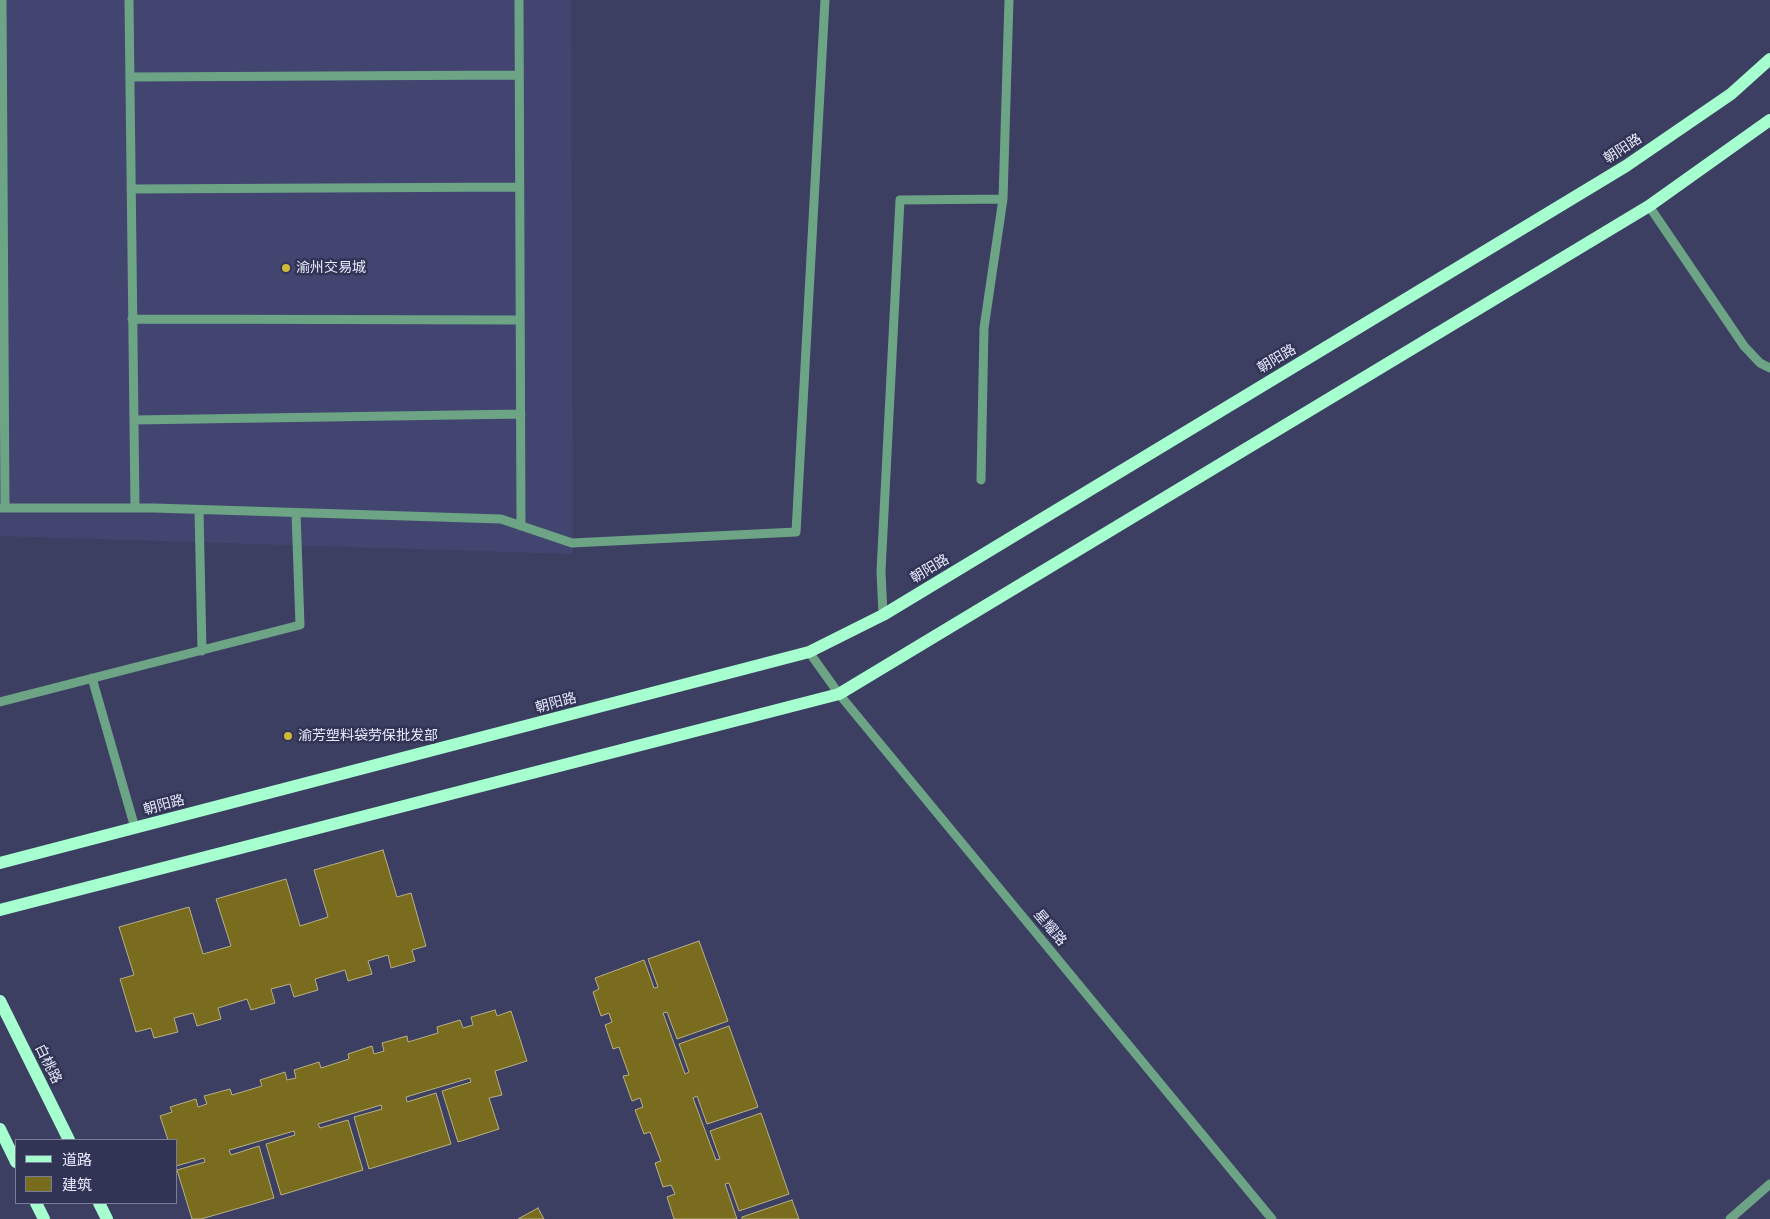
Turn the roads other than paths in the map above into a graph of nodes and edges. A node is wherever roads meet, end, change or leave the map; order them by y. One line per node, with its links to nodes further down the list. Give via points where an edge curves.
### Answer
1 (2, 0): 20 (street)
2 (129, 0): 8 (street)
3 (518, 0): 7 (street)
4 (825, 0): 24 (street, via 796,532 572,543)
5 (1009, 0): 12 (street)
6 (1770, 59): 25 (main road, 朝阳路, via 1731,94 1626,166)
7 (519, 75): 8 (street); 10 (street)
8 (130, 77): 11 (street)
9 (1770, 120): 13 (main road)
10 (520, 187): 11 (street); 15 (street)
11 (131, 189): 14 (street)
12 (1003, 199): 19 (street, via 984,328); 25 (street, via 900,200 881,571)
13 (1649, 206): 16 (street, via 1744,346 1760,363); 29 (main road)
14 (132, 319): 15 (street); 18 (street)
15 (520, 320): 17 (street)
16 (1770, 368)
17 (521, 414): 18 (street); 24 (street)
18 (134, 420): 21 (street)
19 (981, 480)
20 (2, 508): 21 (street)
21 (135, 508): 22 (street)
22 (199, 510): 23 (street); 26 (street)
23 (296, 513): 24 (street, via 501,519); 26 (street, via 300,625)
24 (521, 526)
25 (883, 615): 27 (main road, 朝阳路)
26 (202, 651): 28 (street)
27 (809, 652): 29 (street, 星耀路); 31 (main road, 朝阳路)
28 (92, 678): 30 (street); 31 (street)
29 (839, 694): 33 (main road); 43 (street, 星耀路)
30 (0, 702)
31 (135, 828): 32 (main road, 朝阳路)
32 (0, 863)
33 (0, 910)
34 (0, 1001): 36 (main road, 白桃路)
35 (0, 1129): 37 (main road)
36 (69, 1139)
37 (15, 1160)
38 (1770, 1184): 44 (street)
39 (36, 1204): 41 (main road)
40 (100, 1204): 42 (main road)
41 (44, 1219)
42 (107, 1219)
43 (1272, 1219)
44 (1730, 1219)

